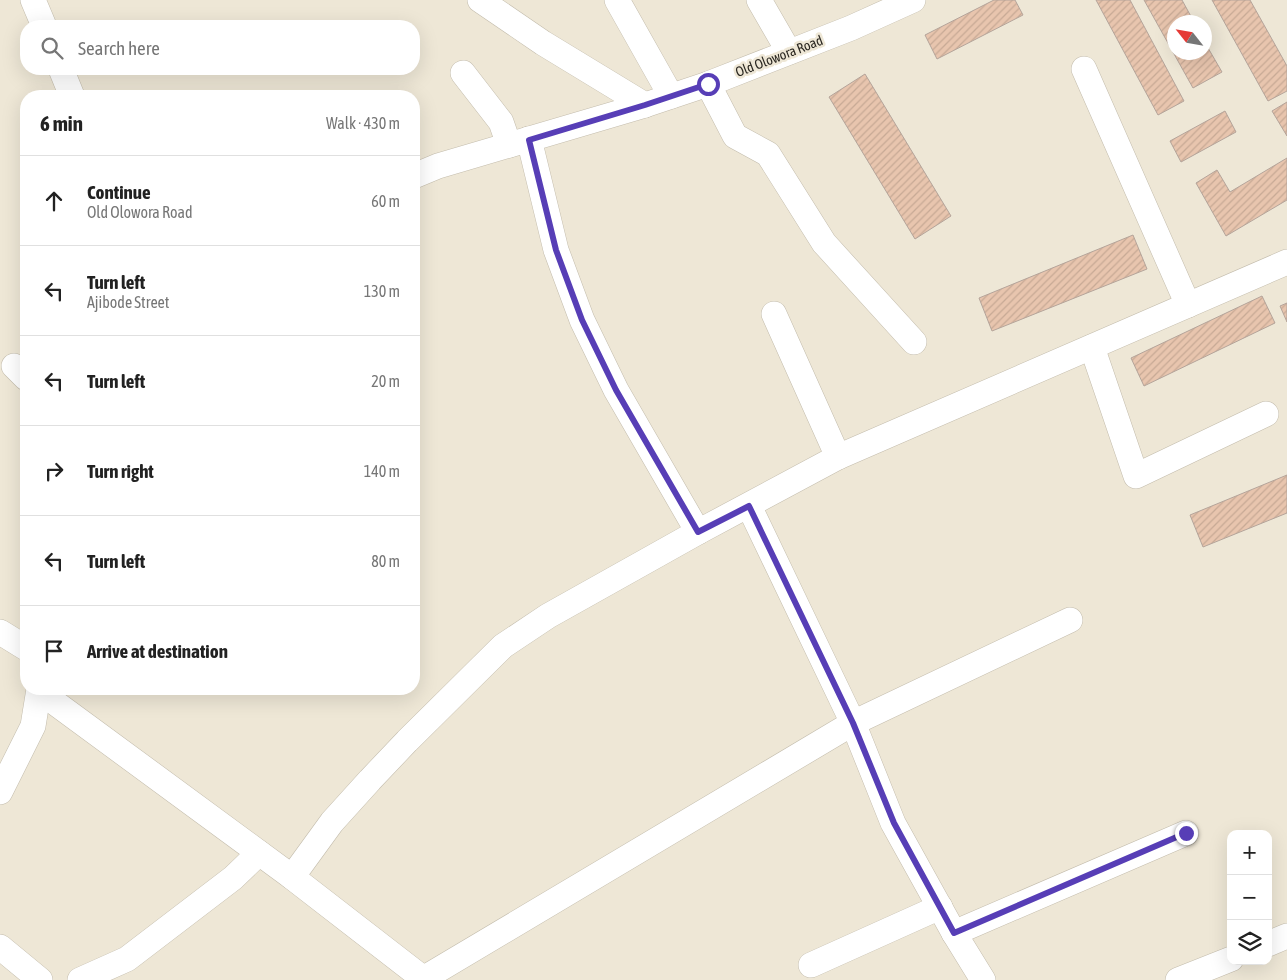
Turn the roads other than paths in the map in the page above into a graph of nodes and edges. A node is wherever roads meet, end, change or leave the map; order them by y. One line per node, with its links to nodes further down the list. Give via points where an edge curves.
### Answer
1 (33, 0): 7 (street)
2 (480, 0): 15 (street, via 543,44)
3 (617, 0): 14 (street)
4 (759, 0): 8 (street)
5 (913, 0): 6 (street, Old Olowora Road)
6 (874, 8): 8 (street, Old Olowora Road)
7 (41, 20)
8 (788, 52): 12 (street, Old Olowora Road)
9 (1084, 68): 19 (street)
10 (463, 73): 16 (street)
11 (63, 75): 13 (street)
12 (708, 84): 14 (street, Old Olowora Road); 21 (street, via 735,136 768,154 824,243)
13 (70, 90)
14 (671, 96): 15 (street, Old Olowora Road)
15 (645, 105): 16 (street, Old Olowora Road)
16 (519, 142): 17 (street, Old Olowora Road); 26 (street, via 582,320 616,390)
17 (420, 174)
18 (1287, 262): 19 (street)
19 (1188, 305): 22 (street)
20 (774, 314): 24 (street)
21 (914, 342)
22 (1092, 347): 23 (street, via 1136,476); 24 (street)
23 (1266, 414)
24 (838, 457): 25 (street)
25 (749, 506): 26 (street); 32 (street)
26 (698, 532): 36 (street, via 548,616 503,646 370,780 332,822)
27 (1070, 620): 32 (street)
28 (0, 632): 29 (street)
29 (20, 644)
30 (38, 695): 33 (street, via 33,726)
31 (46, 695): 35 (street)
32 (853, 723): 37 (street, via 894,823); 44 (street)
33 (0, 792)
34 (1186, 833): 38 (street)
35 (259, 854): 36 (street); 46 (street, via 233,878 127,959)
36 (292, 877): 44 (street)
37 (940, 907): 38 (street); 43 (street)
38 (954, 933): 47 (street)
39 (1287, 936): 40 (street)
40 (1272, 942)
41 (0, 947): 45 (street)
42 (1227, 961): 48 (street)
43 (811, 965)
44 (424, 979)
45 (40, 980)
46 (80, 980)
47 (983, 980)
48 (1178, 980)

